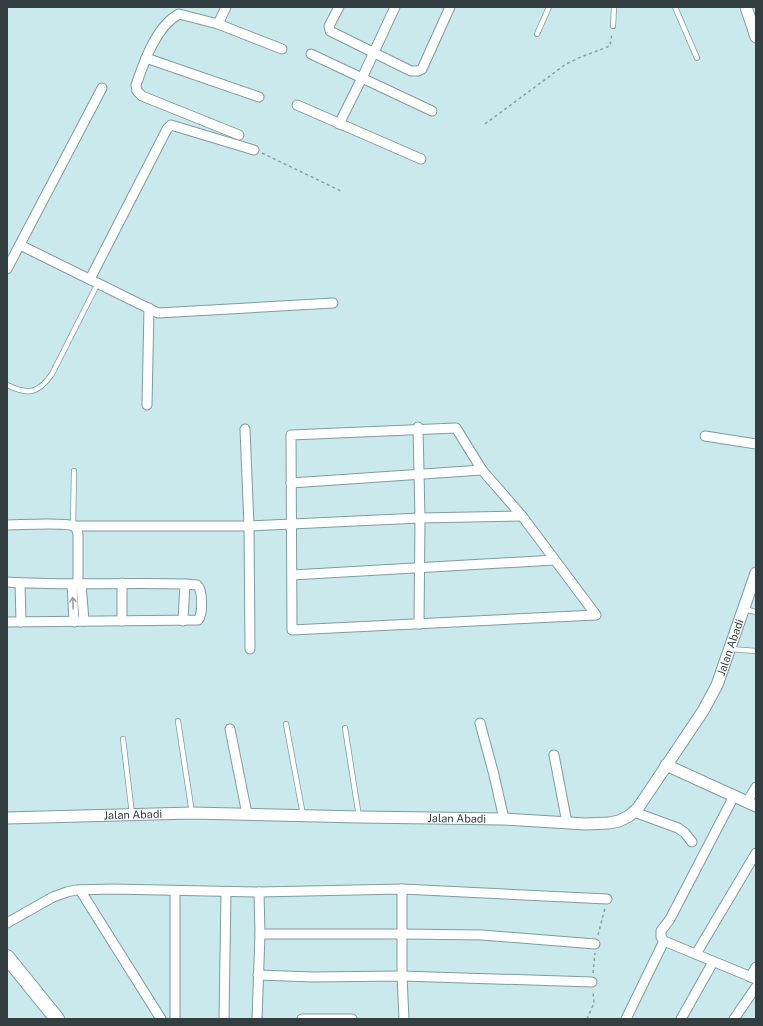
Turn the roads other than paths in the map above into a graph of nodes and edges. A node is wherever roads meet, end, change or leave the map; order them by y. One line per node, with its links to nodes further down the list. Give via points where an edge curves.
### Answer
1 (226, 7): 9 (street)
2 (339, 7): 14 (street, via 329,26 330,31)
3 (395, 7): 14 (street)
4 (450, 7): 14 (street, via 422,69 411,71)
5 (549, 7): 11 (lane)
6 (614, 7): 10 (lane)
7 (675, 7): 17 (lane)
8 (746, 7): 12 (street)
9 (218, 24): 13 (street); 16 (street, via 179,14 168,21 149,49)
10 (613, 26)
11 (537, 34)
12 (756, 34)
13 (282, 49)
14 (374, 53): 18 (street)
15 (311, 54): 18 (street)
16 (146, 58): 20 (street); 24 (street, via 136,85 142,96)
17 (697, 58)
18 (362, 78): 22 (street); 23 (street)
19 (102, 88): 27 (street)
20 (259, 96)
21 (297, 105): 23 (street)
22 (432, 111)
23 (339, 124): 26 (street)
24 (239, 135)
25 (254, 150): 29 (street, via 171,125)
26 (421, 159)
27 (20, 245): 28 (street); 29 (street)
28 (7, 269)
29 (94, 281): 31 (street); 32 (lane, via 47,381 30,391)
30 (332, 303): 31 (street, via 158,313)
31 (149, 308): 33 (street)
32 (7, 385)
33 (147, 405)
34 (418, 428): 38 (street, via 456,428); 40 (street); 41 (street, via 291,435)
35 (245, 429): 47 (street)
36 (705, 436): 37 (street)
37 (756, 444)
38 (482, 470): 40 (street); 42 (street)
39 (74, 472): 46 (lane)
40 (419, 474): 41 (street); 43 (street)
41 (291, 483): 44 (street)
42 (522, 516): 43 (street); 48 (street)
43 (420, 518): 44 (street); 49 (street)
44 (291, 524): 47 (street); 51 (street)
45 (7, 525): 46 (street)
46 (73, 526): 47 (street); 55 (street, via 78,534)
47 (249, 526): 65 (street)
48 (555, 560): 49 (street); 64 (street, via 596,615)
49 (419, 568): 51 (street); 64 (street)
50 (756, 573): 57 (street, Jalan Abadi)
51 (292, 575): 64 (street, via 292,630)
52 (7, 582): 53 (street)
53 (20, 583): 55 (street); 63 (street)
54 (122, 583): 55 (street); 56 (street); 60 (street)
55 (77, 584): 59 (street)
56 (185, 584): 61 (street); 61 (street, via 200,587 201,616 198,620)
57 (744, 608): 58 (lane); 66 (street, Jalan Abadi)
58 (756, 612)
59 (79, 621): 60 (street); 63 (street)
60 (122, 621): 61 (street)
61 (183, 621)
62 (7, 622): 63 (street)
63 (21, 622)
64 (419, 624)
65 (250, 649)
66 (730, 649): 67 (lane); 75 (street, Jalan Abadi, via 709,700)
67 (756, 652)
68 (178, 721): 80 (lane)
69 (480, 723): 86 (street)
70 (286, 724): 83 (lane)
71 (345, 728): 84 (lane)
72 (230, 729): 82 (street)
73 (123, 739): 81 (lane)
74 (554, 755): 87 (street)
75 (666, 765): 77 (street); 79 (street, Jalan Abadi)
76 (756, 787): 78 (street)
77 (734, 796): 78 (street); 99 (street, via 670,919 661,931)
78 (752, 804)
79 (634, 812): 87 (street, Jalan Abadi, via 624,819 609,823); 88 (street, via 678,828)
80 (192, 813): 81 (street, Jalan Abadi); 82 (street, Jalan Abadi)
81 (132, 814): 85 (street, Jalan Abadi)
82 (247, 814): 83 (street, Jalan Abadi)
83 (303, 815): 84 (street, Jalan Abadi)
84 (360, 817): 86 (street, Jalan Abadi)
85 (7, 818)
86 (504, 819): 87 (street, Jalan Abadi)
87 (567, 823)
88 (692, 842)
89 (756, 853): 101 (street)
90 (402, 889): 94 (street); 95 (street); 98 (street)
91 (80, 890): 92 (street); 96 (street, via 53,897); 111 (street)
92 (175, 891): 93 (street); 112 (street)
93 (226, 892): 94 (street); 113 (street)
94 (259, 892): 97 (street)
95 (607, 898)
96 (7, 923)
97 (260, 934): 98 (street); 105 (street)
98 (402, 934): 100 (street, via 482,935); 106 (street)
99 (664, 941): 101 (street); 118 (street)
100 (595, 944)
101 (696, 954): 103 (street)
102 (7, 957): 110 (main road)
103 (713, 962): 107 (street); 119 (street)
104 (756, 967): 107 (street)
105 (258, 975): 106 (street); 114 (street)
106 (402, 976): 108 (street); 117 (street)
107 (753, 978)
108 (592, 982)
109 (756, 987): 120 (street)
110 (57, 1019)
111 (161, 1019)
112 (175, 1019)
113 (224, 1019)
114 (257, 1019)
115 (302, 1019): 116 (street)
116 (352, 1019)
117 (404, 1019)
118 (626, 1019)
119 (681, 1019)
120 (734, 1019)

